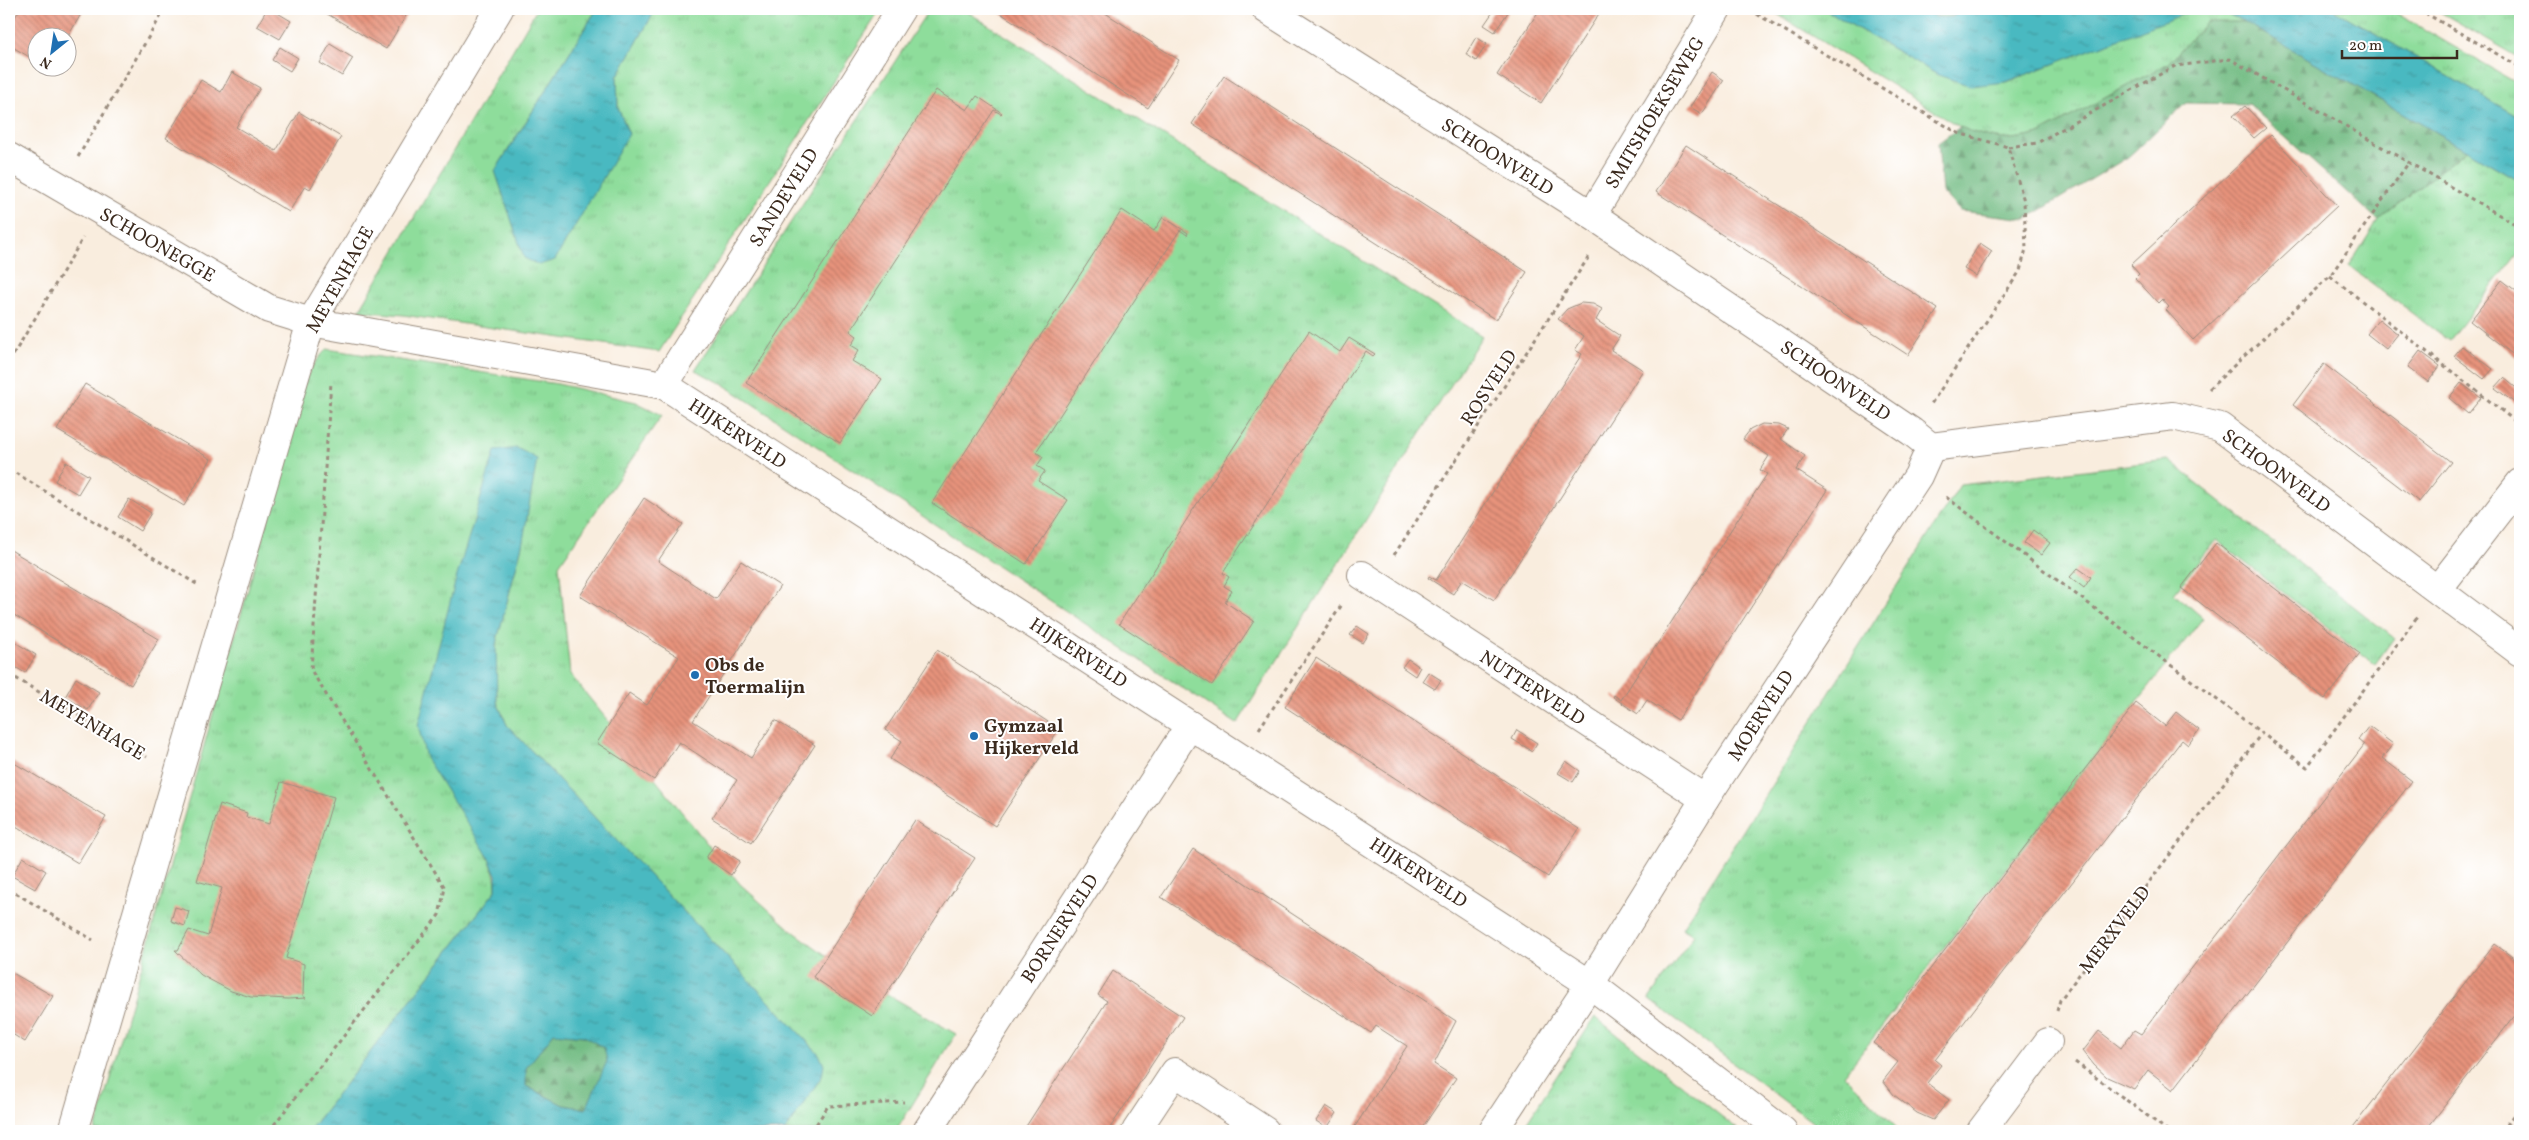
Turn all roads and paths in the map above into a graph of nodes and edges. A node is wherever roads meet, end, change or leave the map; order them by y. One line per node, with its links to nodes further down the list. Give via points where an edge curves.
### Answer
1 (165, 9): 12 (path)
2 (499, 9): 17 (street, MEYENHAGE)
3 (902, 9): 20 (street, SANDEVELD)
4 (1266, 9): 14 (street, SCHOONVELD)
5 (1717, 9): 14 (street, SMITSHOEKSEWEG)
6 (1747, 9): 9 (path, via 1958,133)
7 (2418, 9): 8 (path)
8 (2520, 68)
9 (2008, 148): 11 (path, via 2037,143 2175,66 2230,59); 23 (path, via 2024,201 2026,248 2020,271)
10 (9, 157): 12 (street, SCHOONEGGE)
11 (2408, 162): 15 (path); 16 (path)
12 (60, 187): 13 (street, SCHOONEGGE)
13 (100, 210): 17 (street, SCHOONEGGE, via 269,309); 18 (path)
14 (1600, 221): 23 (street, SCHOONVELD); 27 (path, ROSVELD, via 1390,562 1375,554)
15 (2520, 227)
16 (2330, 276): 21 (path, via 2220,381); 22 (path)
17 (311, 322): 20 (street, HIJKERVELD); 29 (street, MEYENHAGE)
18 (9, 362)
19 (331, 378): 44 (path, via 311,670 445,888 439,915)
20 (664, 385): 32 (street, HIJKERVELD)
21 (2173, 416): 23 (street, SCHOONVELD); 28 (street, SCHOONVELD, via 2220,427)
22 (2520, 425)
23 (1922, 440): 25 (street, MOERVELD)
24 (9, 469): 29 (path)
25 (1918, 476): 33 (path); 36 (street, MOERVELD)
26 (2520, 482): 28 (street)
27 (1362, 575): 34 (path); 36 (street, NUTTERVELD)
28 (2438, 589): 30 (street, SCHOONVELD); 33 (path, via 2307,767)
29 (228, 604): 35 (street, MEYENHAGE)
30 (2520, 652)
31 (9, 674): 35 (path, MEYENHAGE)
32 (1190, 725): 34 (street, HIJKERVELD); 41 (street, BORNERVELD)
33 (2261, 734): 40 (path, MERXVELD, via 2060,1000)
34 (1241, 757): 39 (street, HIJKERVELD)
35 (178, 775): 38 (street, MEYENHAGE)
36 (1705, 799): 39 (street, MOERVELD)
37 (9, 888): 38 (path)
38 (124, 959): 43 (street, MEYENHAGE)
39 (1590, 984): 49 (street, MOERVELD); 50 (street, HIJKERVELD)
40 (2048, 1042): 51 (street); 52 (path)
41 (947, 1100): 45 (path, via 828,1106); 46 (street, BORNERVELD)
42 (2520, 1108): 53 (path)
43 (74, 1131)
44 (269, 1131)
45 (812, 1131)
46 (927, 1131)
47 (1136, 1131): 48 (street, via 1174,1072)
48 (1265, 1131)
49 (1493, 1131)
50 (1783, 1131)
51 (1981, 1131)
52 (2168, 1131)
53 (2502, 1131)

